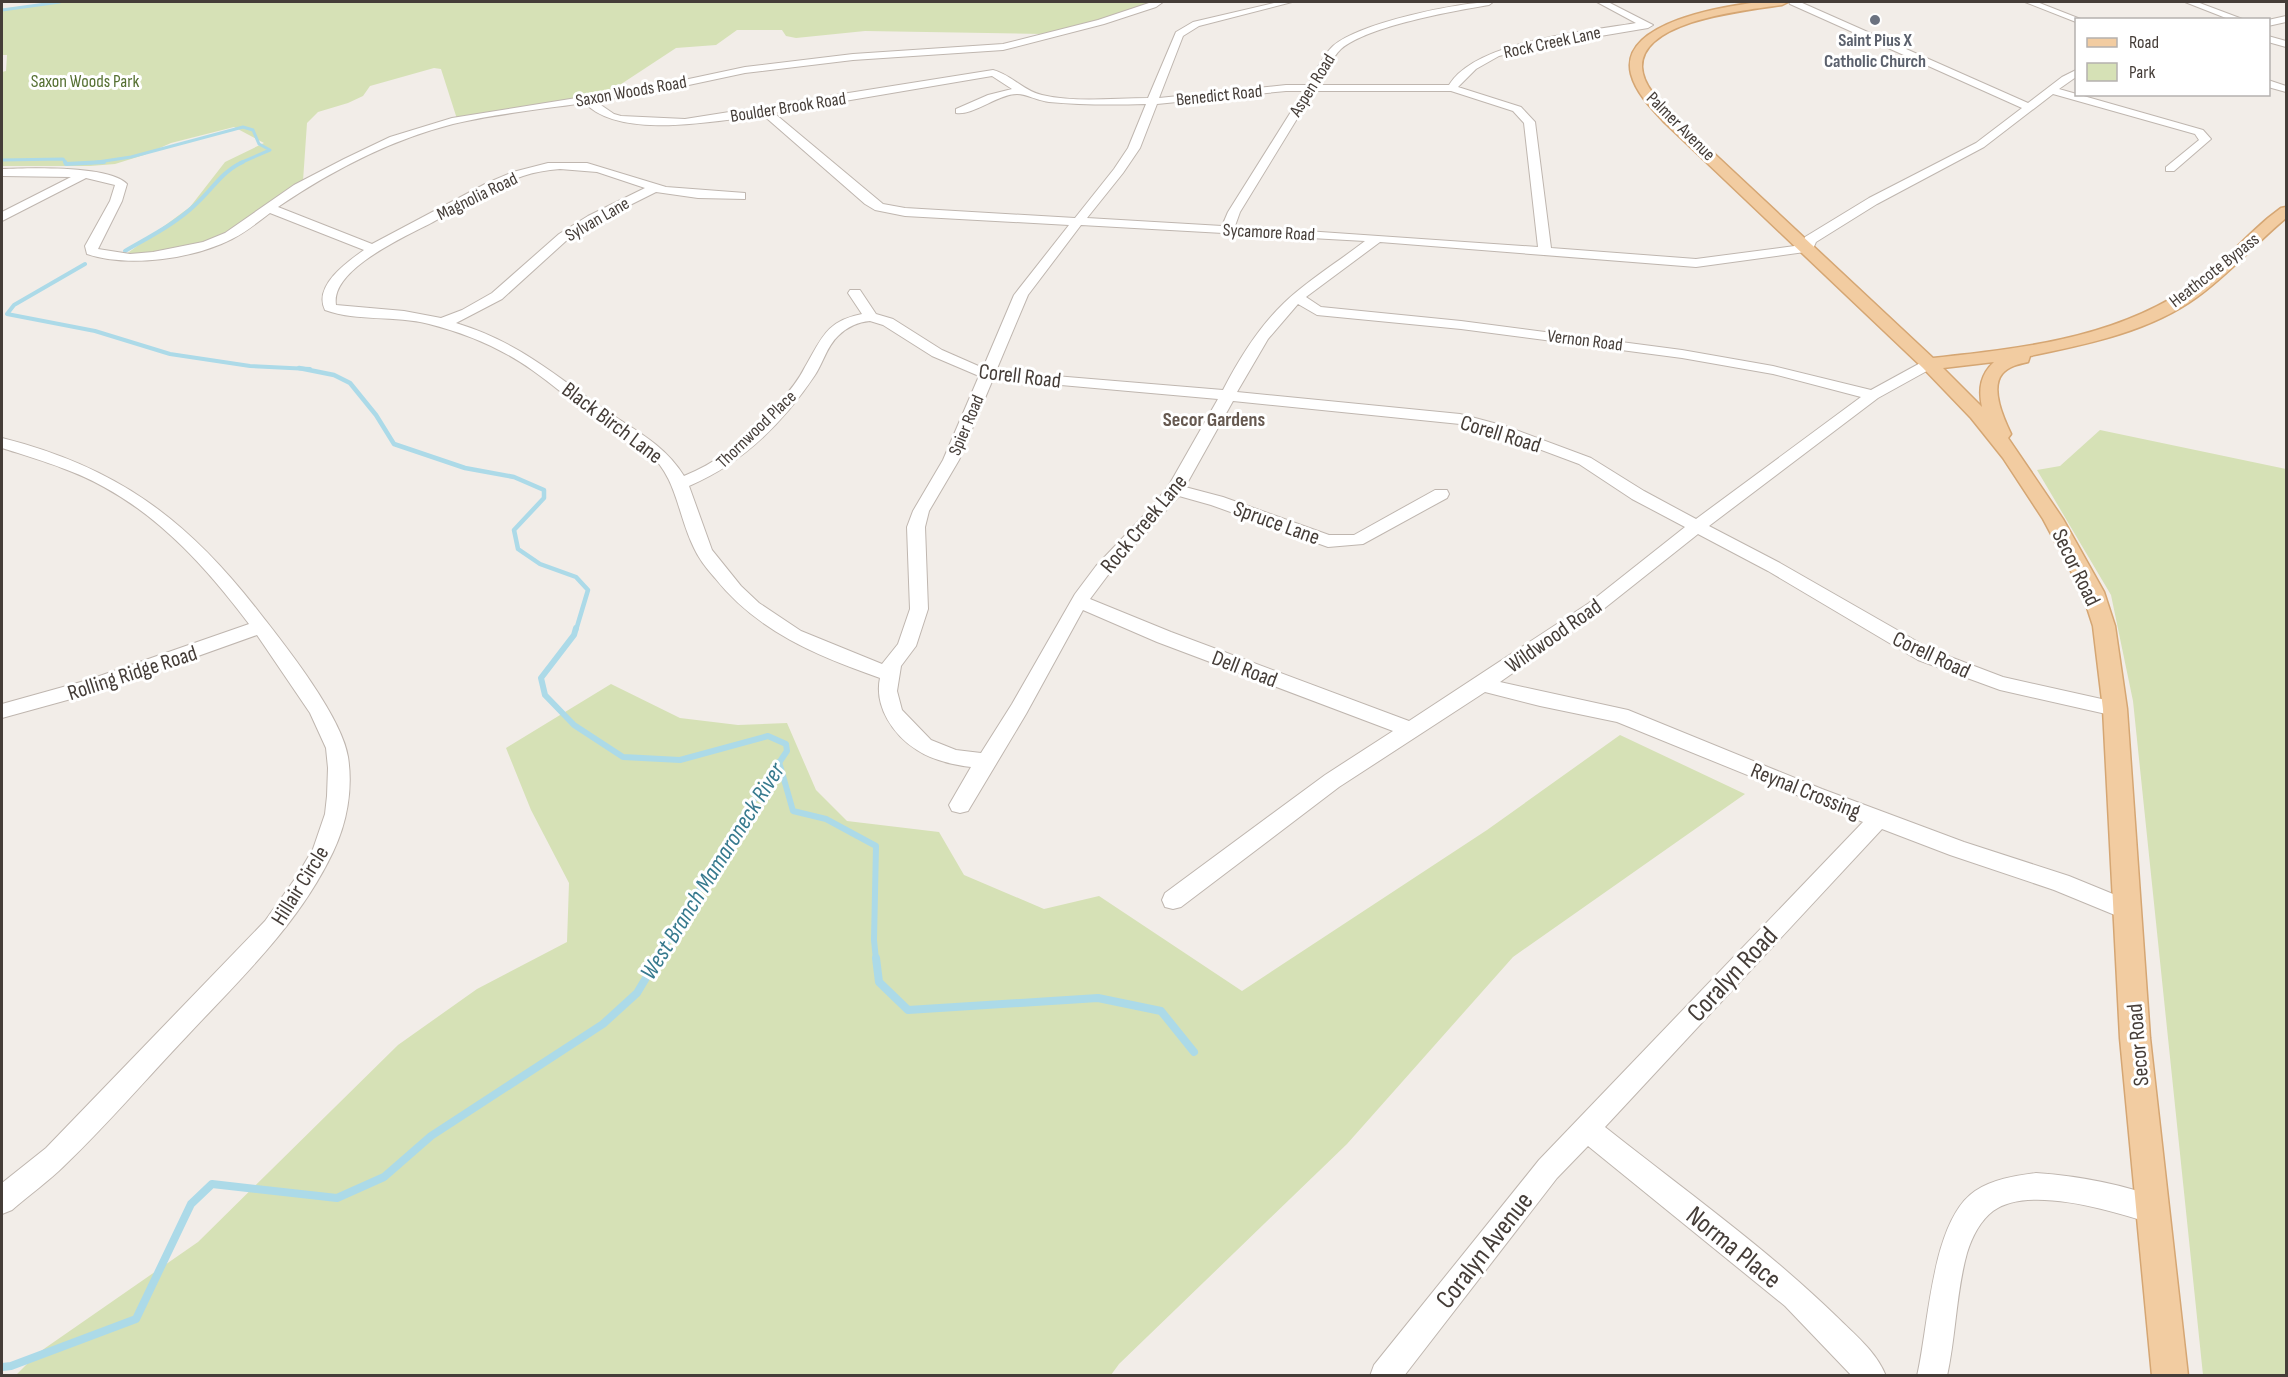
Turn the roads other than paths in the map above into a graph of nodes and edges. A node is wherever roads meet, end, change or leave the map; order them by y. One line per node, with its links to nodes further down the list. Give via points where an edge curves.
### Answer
1 (1158, 2): 26 (street, Saxon Woods Road, via 1101,22 1003,47 843,58 734,72)
2 (1287, 2): 27 (street, Spier Road, via 1182,30)
3 (1489, 2): 21 (street, Aspen Road, via 1389,26 1343,42 1318,73)
4 (1602, 2): 13 (street)
5 (1782, 2): 14 (main road, Palmer Avenue, via 1695,17)
6 (1793, 2): 28 (street)
7 (2030, 2): 10 (street)
8 (2190, 2): 9 (street)
9 (2235, 18)
10 (2075, 19)
11 (2286, 19): 12 (street)
12 (2270, 23)
13 (1646, 24): 14 (street); 22 (street, Rock Creek Lane, via 1495,54 1472,66)
14 (1662, 32): 42 (main road, Palmer Avenue, via 1644,45 1637,57 1637,73 1648,95)
15 (2270, 40): 16 (street)
16 (2286, 44)
17 (993, 74): 24 (street, Benedict Road); 29 (street, Boulder Brook Road)
18 (2075, 74): 25 (street)
19 (2286, 78): 20 (street)
20 (2271, 84): 23 (street)
21 (1313, 87): 22 (street, Benedict Road); 27 (street, Benedict Road); 40 (street, Aspen Road)
22 (1452, 88): 44 (street, via 1516,109 1529,122)
23 (2286, 89)
24 (1021, 90): 27 (street, Benedict Road, via 1060,101); 30 (street, via 978,101)
25 (2051, 90): 28 (street); 31 (street, via 2199,132 2203,142)
26 (589, 98): 29 (street, Boulder Brook Road, via 590,104 611,117 638,121 685,122); 36 (street, Saxon Woods Road, via 462,119 408,134 323,174)
27 (1153, 101): 39 (street, Spier Road, via 1134,148)
28 (2029, 107): 42 (street, via 1980,145 1874,201 1810,240)
29 (765, 111): 39 (street, Sycamore Road, via 879,207 905,212)
30 (960, 111)
31 (2170, 169)
32 (2, 172): 33 (street)
33 (84, 175): 36 (street, Saxon Woods Road, via 115,179 121,184 91,246 92,251 107,256 153,256 207,245 229,236); 38 (street)
34 (655, 188): 35 (street, Sylvan Lane); 43 (street, Magnolia Road, via 601,169 576,165 532,170 476,194); 48 (street, Sylvan Lane, via 562,237 497,296)
35 (741, 196)
36 (269, 208): 43 (street)
37 (2286, 212): 49 (main road, Heathcote Bypass, via 2205,282 2168,307 2129,325)
38 (2, 217)
39 (1079, 222): 40 (street, Sycamore Road); 51 (street, Spier Road, via 1021,295)
40 (1227, 230): 41 (street, Sycamore Road)
41 (1377, 238): 44 (street, Sycamore Road); 46 (street, Rock Creek Lane)
42 (1807, 248): 44 (street, Sycamore Road, via 1696,263); 50 (main road, Secor Road)
43 (374, 249): 48 (street, Black Birch Lane, via 332,288 330,308 414,316)
44 (1545, 251)
45 (855, 293): 47 (street)
46 (1298, 298): 52 (street, Rock Creek Lane, via 1266,331); 53 (street, Vernon Road, via 1317,311 1660,350 1773,370)
47 (871, 317): 51 (street, Corell Road, via 888,322 937,353); 56 (street, Thornwood Place, via 855,319 829,337 788,403 745,445 714,470)
48 (442, 323): 56 (street, Black Birch Lane, via 524,358 555,378 595,410 644,440)
49 (2068, 343): 50 (main road); 55 (main road, via 2001,364 1991,377 1992,411)
50 (1929, 364): 53 (street, Wildwood Road); 55 (main road, Secor Road)
51 (988, 374): 52 (street, Corell Road); 62 (street, Spier Road, via 951,460 921,511 916,527 919,609 906,646)
52 (1228, 395): 57 (street, Rock Creek Lane); 59 (street, Corell Road, via 1450,418 1500,429 1585,461)
53 (1873, 396): 59 (street, Wildwood Road)
54 (2, 443): 61 (street, Hillair Circle, via 105,481 158,516 220,575)
55 (2011, 455): 64 (main road, Secor Road, via 2053,519 2093,592 2104,626)
56 (681, 483): 62 (street, Black Birch Lane, via 703,549 747,604 766,619 830,654)
57 (1176, 490): 58 (street, Spruce Lane, via 1328,541 1357,540); 60 (street, Rock Creek Lane, via 1111,560)
58 (1441, 494)
59 (1695, 528): 63 (street, Wildwood Road, via 1595,608); 64 (street, Corell Road, via 1774,567 1925,655 2000,683)
60 (1080, 602): 66 (street, Dell Road); 67 (street, Rock Creek Lane)
61 (261, 627): 65 (street, Rolling Ridge Road, via 103,683); 73 (street, Hillair Circle, via 335,743 338,798 318,860 273,928 238,966 55,1157)
62 (889, 674): 67 (street, via 887,692 893,711 924,745 954,757)
63 (1482, 684): 66 (street, Wildwood Road); 69 (street, Reynal Crossing, via 1622,715)
64 (2115, 709): 71 (main road, Secor Road)
65 (2, 711)
66 (1411, 730): 70 (street, Wildwood Road, via 1332,781)
67 (985, 761): 68 (street, Rock Creek Lane)
68 (960, 806)
69 (1879, 819): 71 (street, Reynal Crossing); 72 (street, Coralyn Road)
70 (1173, 900)
71 (2127, 910): 74 (main road, Secor Road, via 2135,1038)
72 (1586, 1128): 75 (street, Coralyn Avenue, via 1548,1169); 76 (street, Norma Place, via 1795,1296)
73 (2, 1200)
74 (2154, 1210): 77 (street, via 2050,1185 2018,1187 1991,1196 1968,1216 1953,1252); 78 (main road, Secor Road)
75 (1385, 1376)
76 (1871, 1376)
77 (1932, 1376)
78 (2170, 1376)

